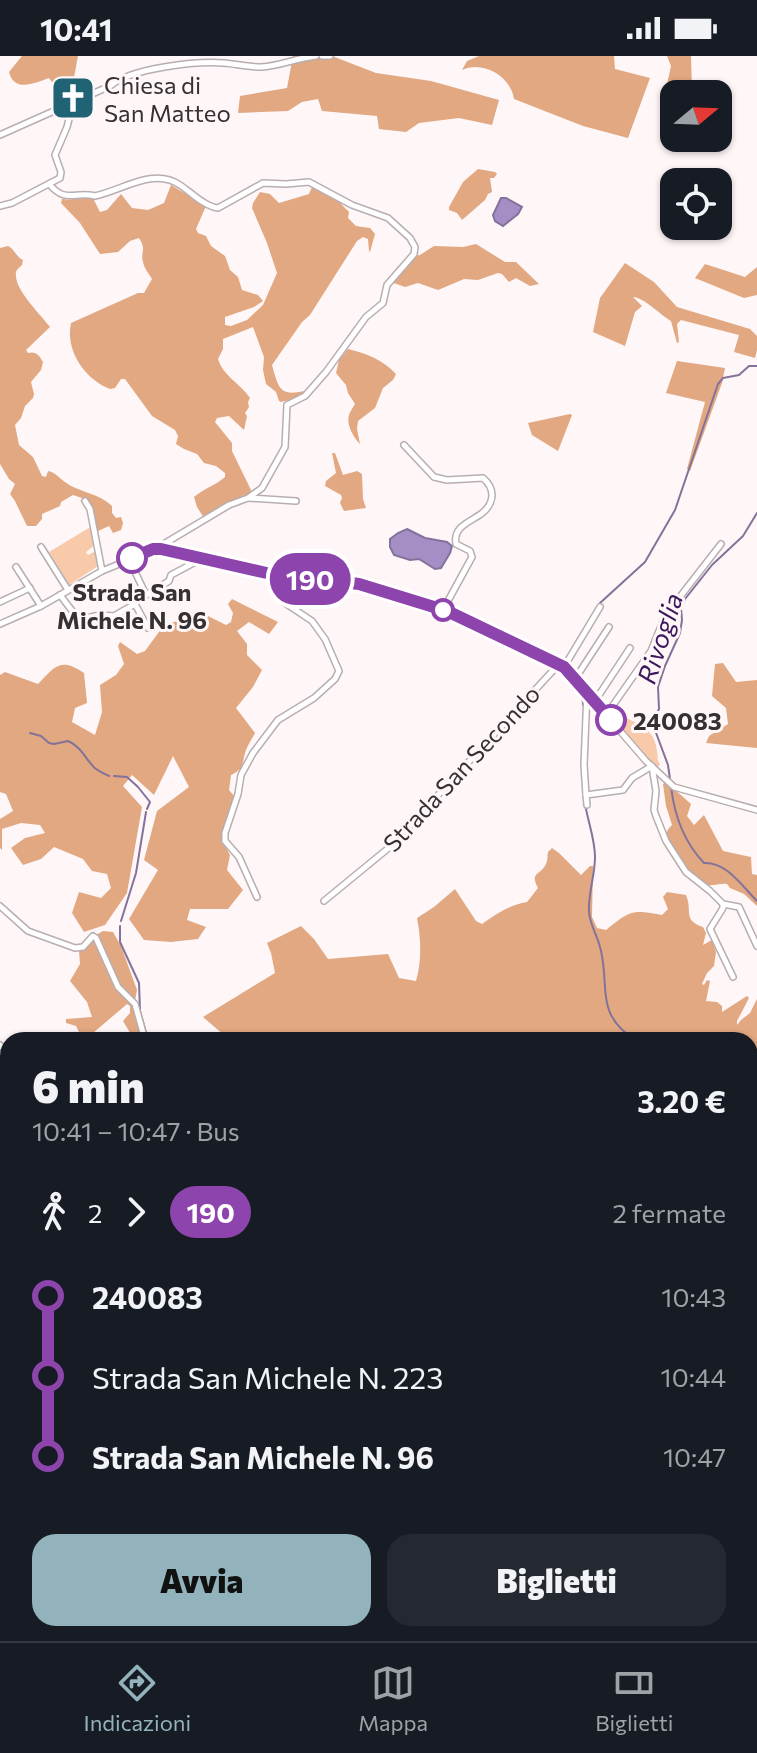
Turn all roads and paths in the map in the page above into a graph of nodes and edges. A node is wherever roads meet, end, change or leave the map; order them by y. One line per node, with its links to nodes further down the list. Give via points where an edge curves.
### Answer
1 (316, 56): 4 (street, via 264,66)
2 (322, 56): 3 (street)
3 (330, 56)
4 (222, 59): 5 (street, via 156,69)
5 (79, 100): 6 (street); 7 (street, via 55,155 61,176)
6 (0, 135)
7 (49, 184): 8 (street); 10 (street, via 63,196 97,196 164,178 218,208 258,185 309,182 390,219 410,238 414,254 387,285 383,303 366,317 305,396 287,405 284,450 265,484)
8 (0, 206)
9 (404, 445): 29 (street, via 434,477 483,478 493,495 481,514 457,532 457,545 472,557)
10 (248, 498): 12 (street); 15 (street)
11 (85, 501): 19 (street)
12 (296, 501)
13 (721, 544): 38 (street, via 665,616 651,651)
14 (41, 547): 22 (street)
15 (156, 549): 16 (street); 17 (street)
16 (129, 559): 19 (street); 24 (street)
17 (202, 559): 20 (street); 24 (street)
18 (16, 567): 21 (street)
19 (102, 571): 22 (street)
20 (278, 575): 29 (street, via 359,584); 43 (street, via 285,603 312,621 339,671 314,698 278,720 241,775 225,841)
21 (30, 588): 26 (street); 27 (street)
22 (68, 590): 23 (street)
23 (60, 595): 27 (street); 32 (street, via 81,619 114,616 135,604)
24 (146, 595): 25 (street)
25 (134, 601)
26 (0, 602)
27 (41, 606): 30 (street)
28 (600, 607): 34 (street, Strada San Secondo)
29 (443, 610): 34 (street)
30 (0, 624)
31 (609, 627): 35 (street)
32 (148, 628)
33 (630, 648): 37 (street)
34 (561, 666): 35 (street); 44 (street, Strada San Secondo, via 391,846)
35 (575, 679): 36 (street)
36 (587, 692): 37 (street); 40 (street)
37 (595, 701): 38 (street)
38 (605, 713): 39 (street)
39 (652, 766): 40 (street, via 623,790); 42 (street, via 673,786 692,794); 45 (street, via 654,810 666,841 686,872)
40 (586, 795): 41 (street)
41 (587, 805)
42 (757, 810)
43 (257, 897)
44 (324, 901)
45 (723, 904): 47 (street, via 739,907); 48 (street, via 710,929)
46 (0, 906): 49 (street, via 28,931 75,948 96,938 118,987 135,1004)
47 (757, 946)
48 (733, 977)
49 (143, 1032)

